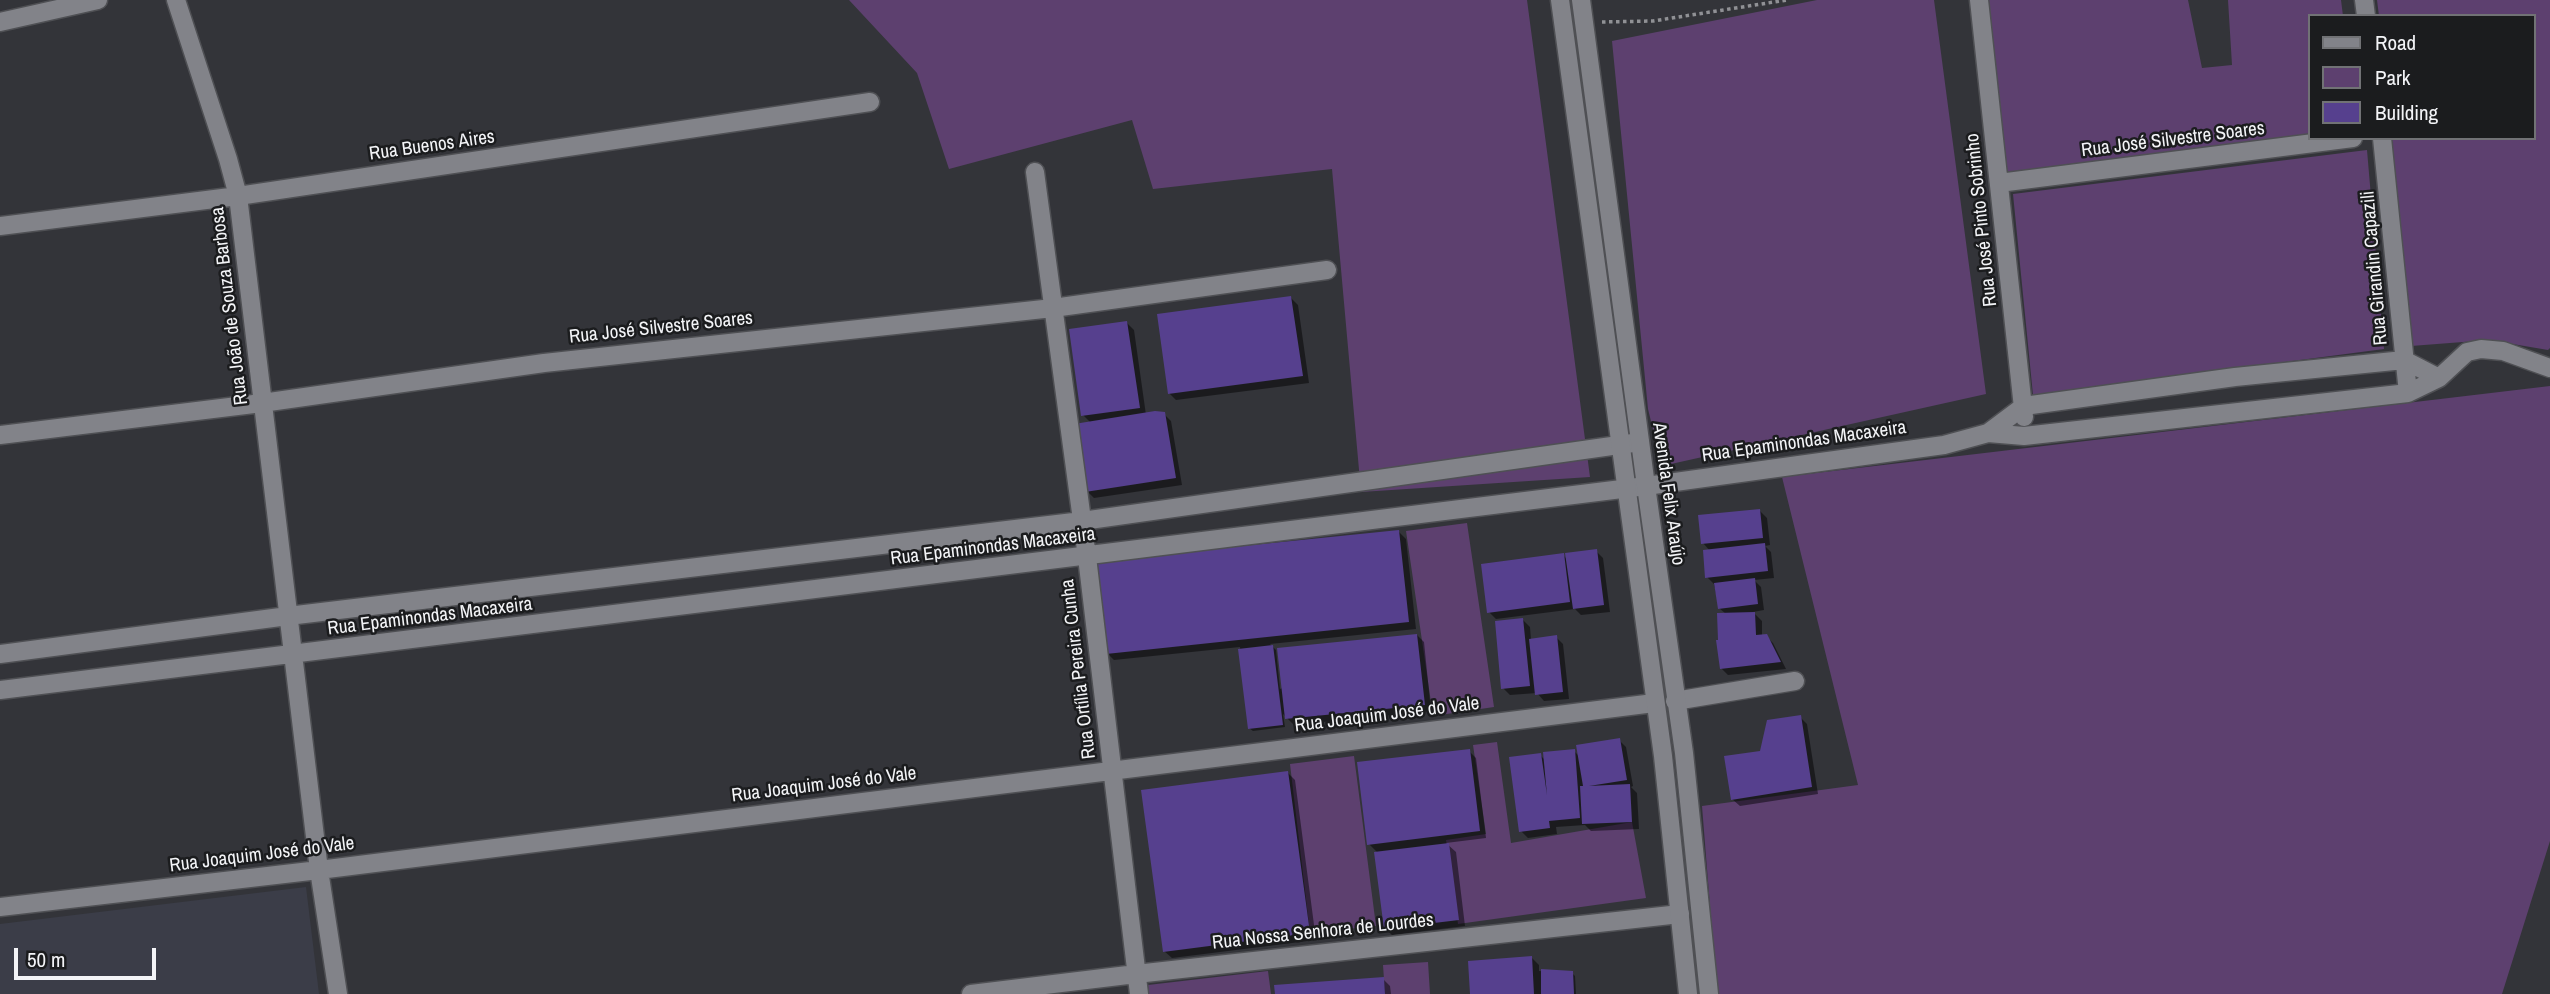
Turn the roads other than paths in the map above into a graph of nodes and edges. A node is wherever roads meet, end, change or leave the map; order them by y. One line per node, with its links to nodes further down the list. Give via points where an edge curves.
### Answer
1 (98, 0): 6 (street)
2 (176, 0): 12 (street, Rua João de Souza Barbosa)
3 (1559, 0): 26 (street)
4 (1581, 0): 25 (street, Avenida Felix Araújo)
5 (1979, 0): 11 (street, Rua José Pinto Sobrinho)
6 (0, 22)
7 (870, 102): 12 (street, Rua Buenos Aires)
8 (2337, 140): 11 (street, Rua José Silvestre Soares)
9 (2382, 140): 16 (street, Rua Girandin Capazili)
10 (1035, 172): 15 (street, Rua Ortília Pereira Cunha)
11 (1999, 183): 21 (street, Rua José Pinto Sobrinho)
12 (238, 196): 13 (street, Rua Buenos Aires); 20 (street, Rua João de Souza Barbosa)
13 (0, 226)
14 (1327, 270): 15 (street, Rua José Silvestre Soares)
15 (1053, 308): 20 (street, Rua José Silvestre Soares, via 626,353); 29 (street, Rua Ortília Pereira Cunha)
16 (2404, 360): 18 (street); 19 (street, Rua Girandin Capazili); 21 (street, Rua Epaminondas Macaxeira, via 2235,377)
17 (2550, 368): 18 (street, Rua Epaminondas Macaxeira, via 2503,351 2481,349 2467,352)
18 (2439, 378): 19 (street, Rua Epaminondas Macaxeira)
19 (2408, 393): 24 (street, Rua Epaminondas Macaxeira)
20 (262, 403): 23 (street, Rua José Silvestre Soares); 31 (street, Rua João de Souza Barbosa)
21 (2024, 407): 22 (street, Rua Epaminondas Macaxeira); 24 (street, Rua José Pinto Sobrinho)
22 (1988, 433): 24 (street, Rua Epaminondas Macaxeira); 27 (street, Rua Epaminondas Macaxeira, via 1944,444)
23 (4, 435)
24 (2024, 436)
25 (1640, 442): 26 (street, Rua Epaminondas Macaxeira); 27 (street, Avenida Felix Araújo)
26 (1619, 445): 28 (street); 29 (street, Rua Epaminondas Macaxeira)
27 (1646, 486): 28 (street, Rua Epaminondas Macaxeira); 36 (street, Avenida Felix Araújo)
28 (1625, 489): 30 (street, Rua Epaminondas Macaxeira); 37 (street)
29 (1082, 521): 30 (street, Rua Ortília Pereira Cunha); 31 (street, Rua Epaminondas Macaxeira)
30 (1087, 556): 33 (street, Rua Epaminondas Macaxeira); 38 (street, Rua Ortília Pereira Cunha)
31 (288, 616): 32 (street, Rua Epaminondas Macaxeira); 33 (street, Rua João de Souza Barbosa)
32 (0, 654)
33 (293, 655): 35 (street, Rua Epaminondas Macaxeira); 39 (street, Rua João de Souza Barbosa)
34 (1795, 681): 36 (street)
35 (0, 690)
36 (1675, 701): 47 (street, Avenida Felix Araújo)
37 (1654, 703): 38 (street, Rua Joaquim José do Vale); 41 (street)
38 (1113, 769): 39 (street, Rua Joaquim José do Vale); 42 (street, Rua Ortília Pereira Cunha)
39 (319, 870): 40 (street, Rua Joaquim José do Vale); 43 (street, Rua João de Souza Barbosa)
40 (0, 907)
41 (1681, 914): 42 (street, Rua Nossa Senhora de Lourdes); 46 (street)
42 (1136, 974): 44 (street, Rua Nossa Senhora de Lourdes); 45 (street, Rua Ortília Pereira Cunha)
43 (338, 994)
44 (971, 994)
45 (1139, 994)
46 (1688, 994)
47 (1710, 994)

